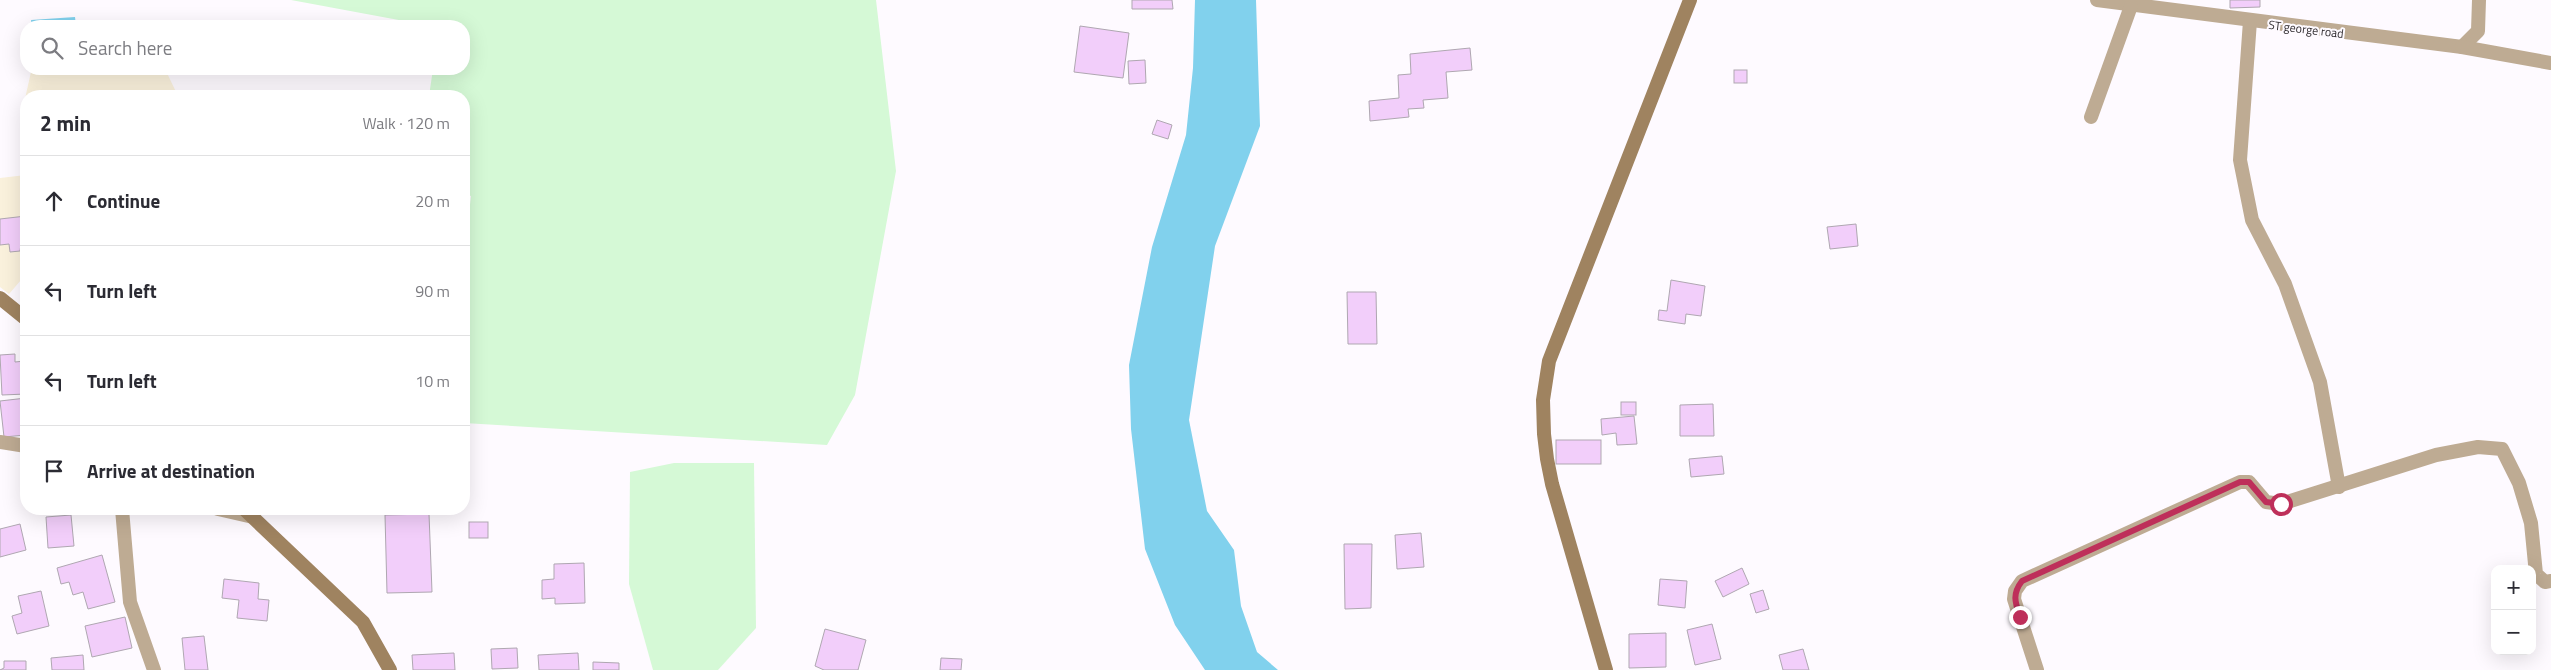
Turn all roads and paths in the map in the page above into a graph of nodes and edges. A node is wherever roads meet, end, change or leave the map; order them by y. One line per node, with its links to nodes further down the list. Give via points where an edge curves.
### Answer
1 (1690, 0): 19 (main road, via 1552,354 1543,400 1544,434 1552,484)
2 (2097, 0): 4 (street, ST george road)
3 (2479, 0): 6 (street, via 2478,31)
4 (2131, 6): 5 (street, ST george road); 8 (street)
5 (2250, 22): 6 (street, ST george road); 13 (street, via 2241,168 2252,220 2285,284 2320,382)
6 (2462, 47): 7 (street, ST george road)
7 (2551, 63)
8 (2091, 117)
9 (0, 298): 10 (main road)
10 (20, 314)
11 (0, 442): 12 (street)
12 (20, 445)
13 (2339, 487): 16 (street, via 2436,455 2478,447 2502,449 2531,523 2536,574 2545,582); 20 (street, via 2281,504 2266,502 2249,482 2240,482 2022,581 2015,590 2014,599)
14 (123, 515): 17 (street, via 130,602)
15 (250, 515): 18 (main road, via 363,622)
16 (2551, 581)
17 (154, 670)
18 (390, 670)
19 (1606, 670)
20 (2037, 670)

